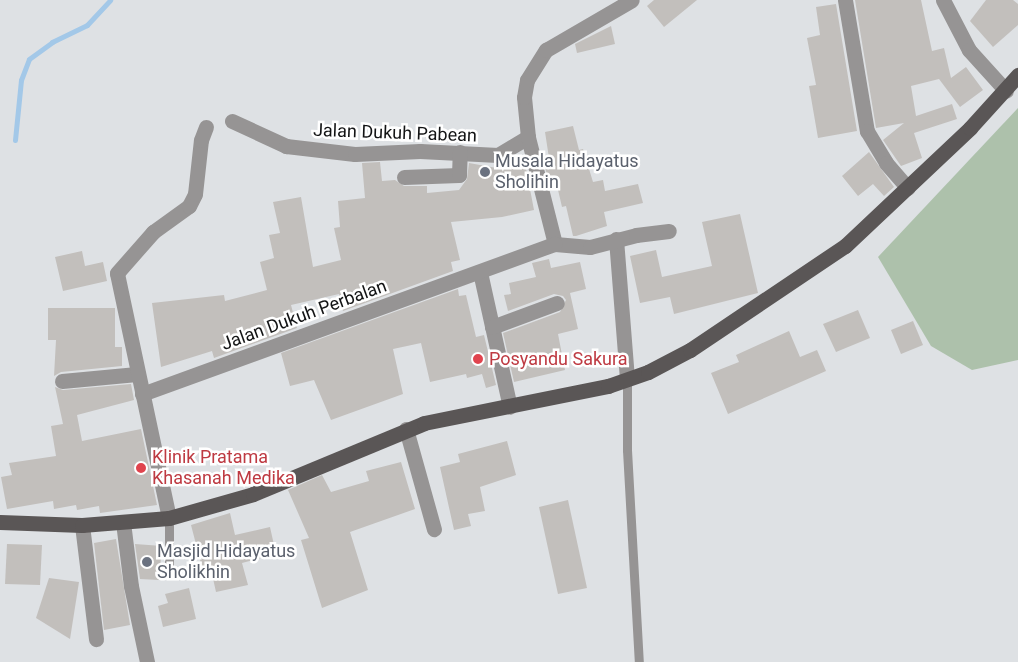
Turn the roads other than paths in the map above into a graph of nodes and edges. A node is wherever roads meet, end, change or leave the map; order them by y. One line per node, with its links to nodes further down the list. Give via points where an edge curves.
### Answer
1 (632, 0): 8 (street, via 546,50 527,80 524,97)
2 (845, 0): 11 (street, via 867,131 886,163)
3 (942, 0): 5 (street, via 968,50)
4 (1018, 75): 5 (main road)
5 (1006, 91): 11 (main road)
6 (232, 121): 9 (street, Jalan Dukuh Pabean, via 286,146 314,151)
7 (206, 127): 18 (street, via 201,140 195,194 189,206 153,232 117,272)
8 (528, 137): 9 (street, Jalan Dukuh Pabean, via 498,155); 14 (street)
9 (460, 152): 10 (street, via 458,176)
10 (404, 177)
11 (908, 188): 19 (main road, via 845,246 690,350)
12 (669, 231): 13 (street)
13 (616, 239): 14 (street, via 590,247); 19 (street)
14 (555, 244): 15 (street, Jalan Dukuh Perbalan)
15 (480, 272): 17 (street); 21 (street, Jalan Dukuh Perbalan)
16 (557, 302): 17 (street)
17 (492, 327): 22 (street)
18 (137, 374): 20 (street); 21 (street)
19 (627, 380): 22 (main road); 32 (lane, via 627,450)
20 (62, 381)
21 (142, 394): 24 (street)
22 (510, 406): 23 (main road)
23 (406, 429): 24 (main road, via 253,494); 28 (street)
24 (169, 518): 26 (main road); 29 (lane)
25 (0, 522): 27 (main road)
26 (123, 522): 27 (main road); 31 (street, via 130,586)
27 (82, 525): 30 (street)
28 (434, 529)
29 (169, 574)
30 (96, 639)
31 (147, 662)
32 (639, 662)

